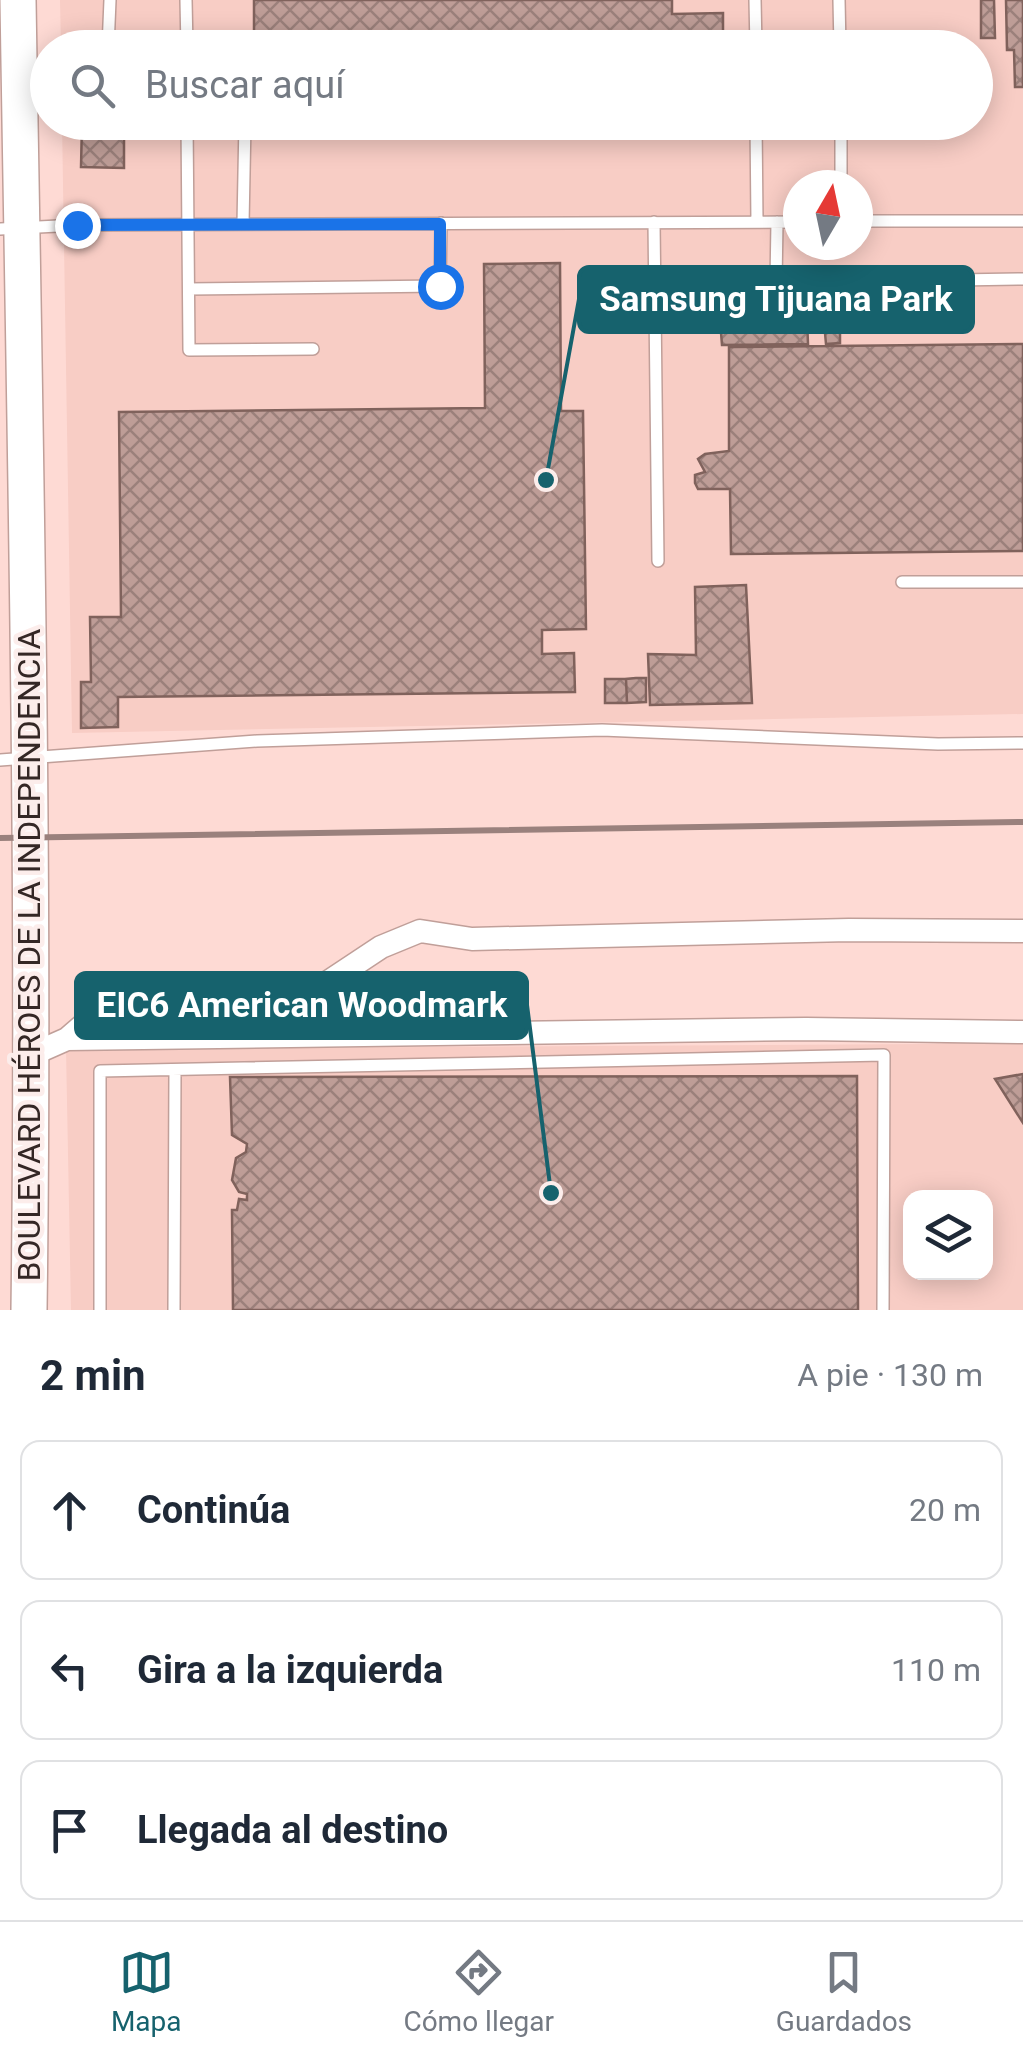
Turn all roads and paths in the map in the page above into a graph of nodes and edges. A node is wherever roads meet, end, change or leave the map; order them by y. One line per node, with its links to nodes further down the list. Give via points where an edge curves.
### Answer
1 (18, 0): 10 (main road, BOULEVARD HÉROES DE LA INDEPENDENCIA)
2 (110, 0): 6 (lane)
3 (186, 0): 7 (lane)
4 (755, 0): 8 (lane)
5 (839, 0): 9 (lane)
6 (109, 30)
7 (187, 30)
8 (756, 30)
9 (840, 30)
10 (30, 68)
11 (30, 98): 26 (main road, BOULEVARD HÉROES DE LA INDEPENDENCIA, via 15,162)
12 (187, 140): 23 (lane)
13 (245, 140): 24 (lane)
14 (756, 140): 19 (lane)
15 (841, 140): 16 (lane)
16 (842, 170)
17 (1023, 221): 22 (lane)
18 (654, 222): 19 (lane); 25 (lane); 30 (lane)
19 (757, 222): 20 (lane)
20 (776, 222): 21 (lane); 27 (lane, via 776,283)
21 (783, 222)
22 (873, 222)
23 (188, 224): 24 (lane); 26 (lane); 28 (lane)
24 (243, 224): 25 (lane)
25 (440, 224): 28 (lane, via 440,286)
26 (11, 228): 34 (main road, BOULEVARD HÉROES DE LA INDEPENDENCIA)
27 (1023, 279)
28 (188, 289): 29 (lane, via 189,350)
29 (313, 349)
30 (658, 562)
31 (902, 582): 32 (lane)
32 (1023, 582)
33 (1023, 742): 34 (lane, via 602,730 257,741)
34 (15, 759): 38 (main road, BOULEVARD HÉROES DE LA INDEPENDENCIA)
35 (1023, 931): 37 (street, via 472,939 420,931 381,947 298,1002 230,1008 122,1003 97,1013)
36 (1023, 1032): 37 (street)
37 (66, 1039): 38 (street)
38 (32, 1054): 40 (main road, BOULEVARD HÉROES DE LA INDEPENDENCIA)
39 (176, 1070): 41 (lane, via 100,1072); 42 (lane); 43 (lane, via 884,1055)
40 (29, 1310)
41 (100, 1310)
42 (174, 1310)
43 (882, 1310)

